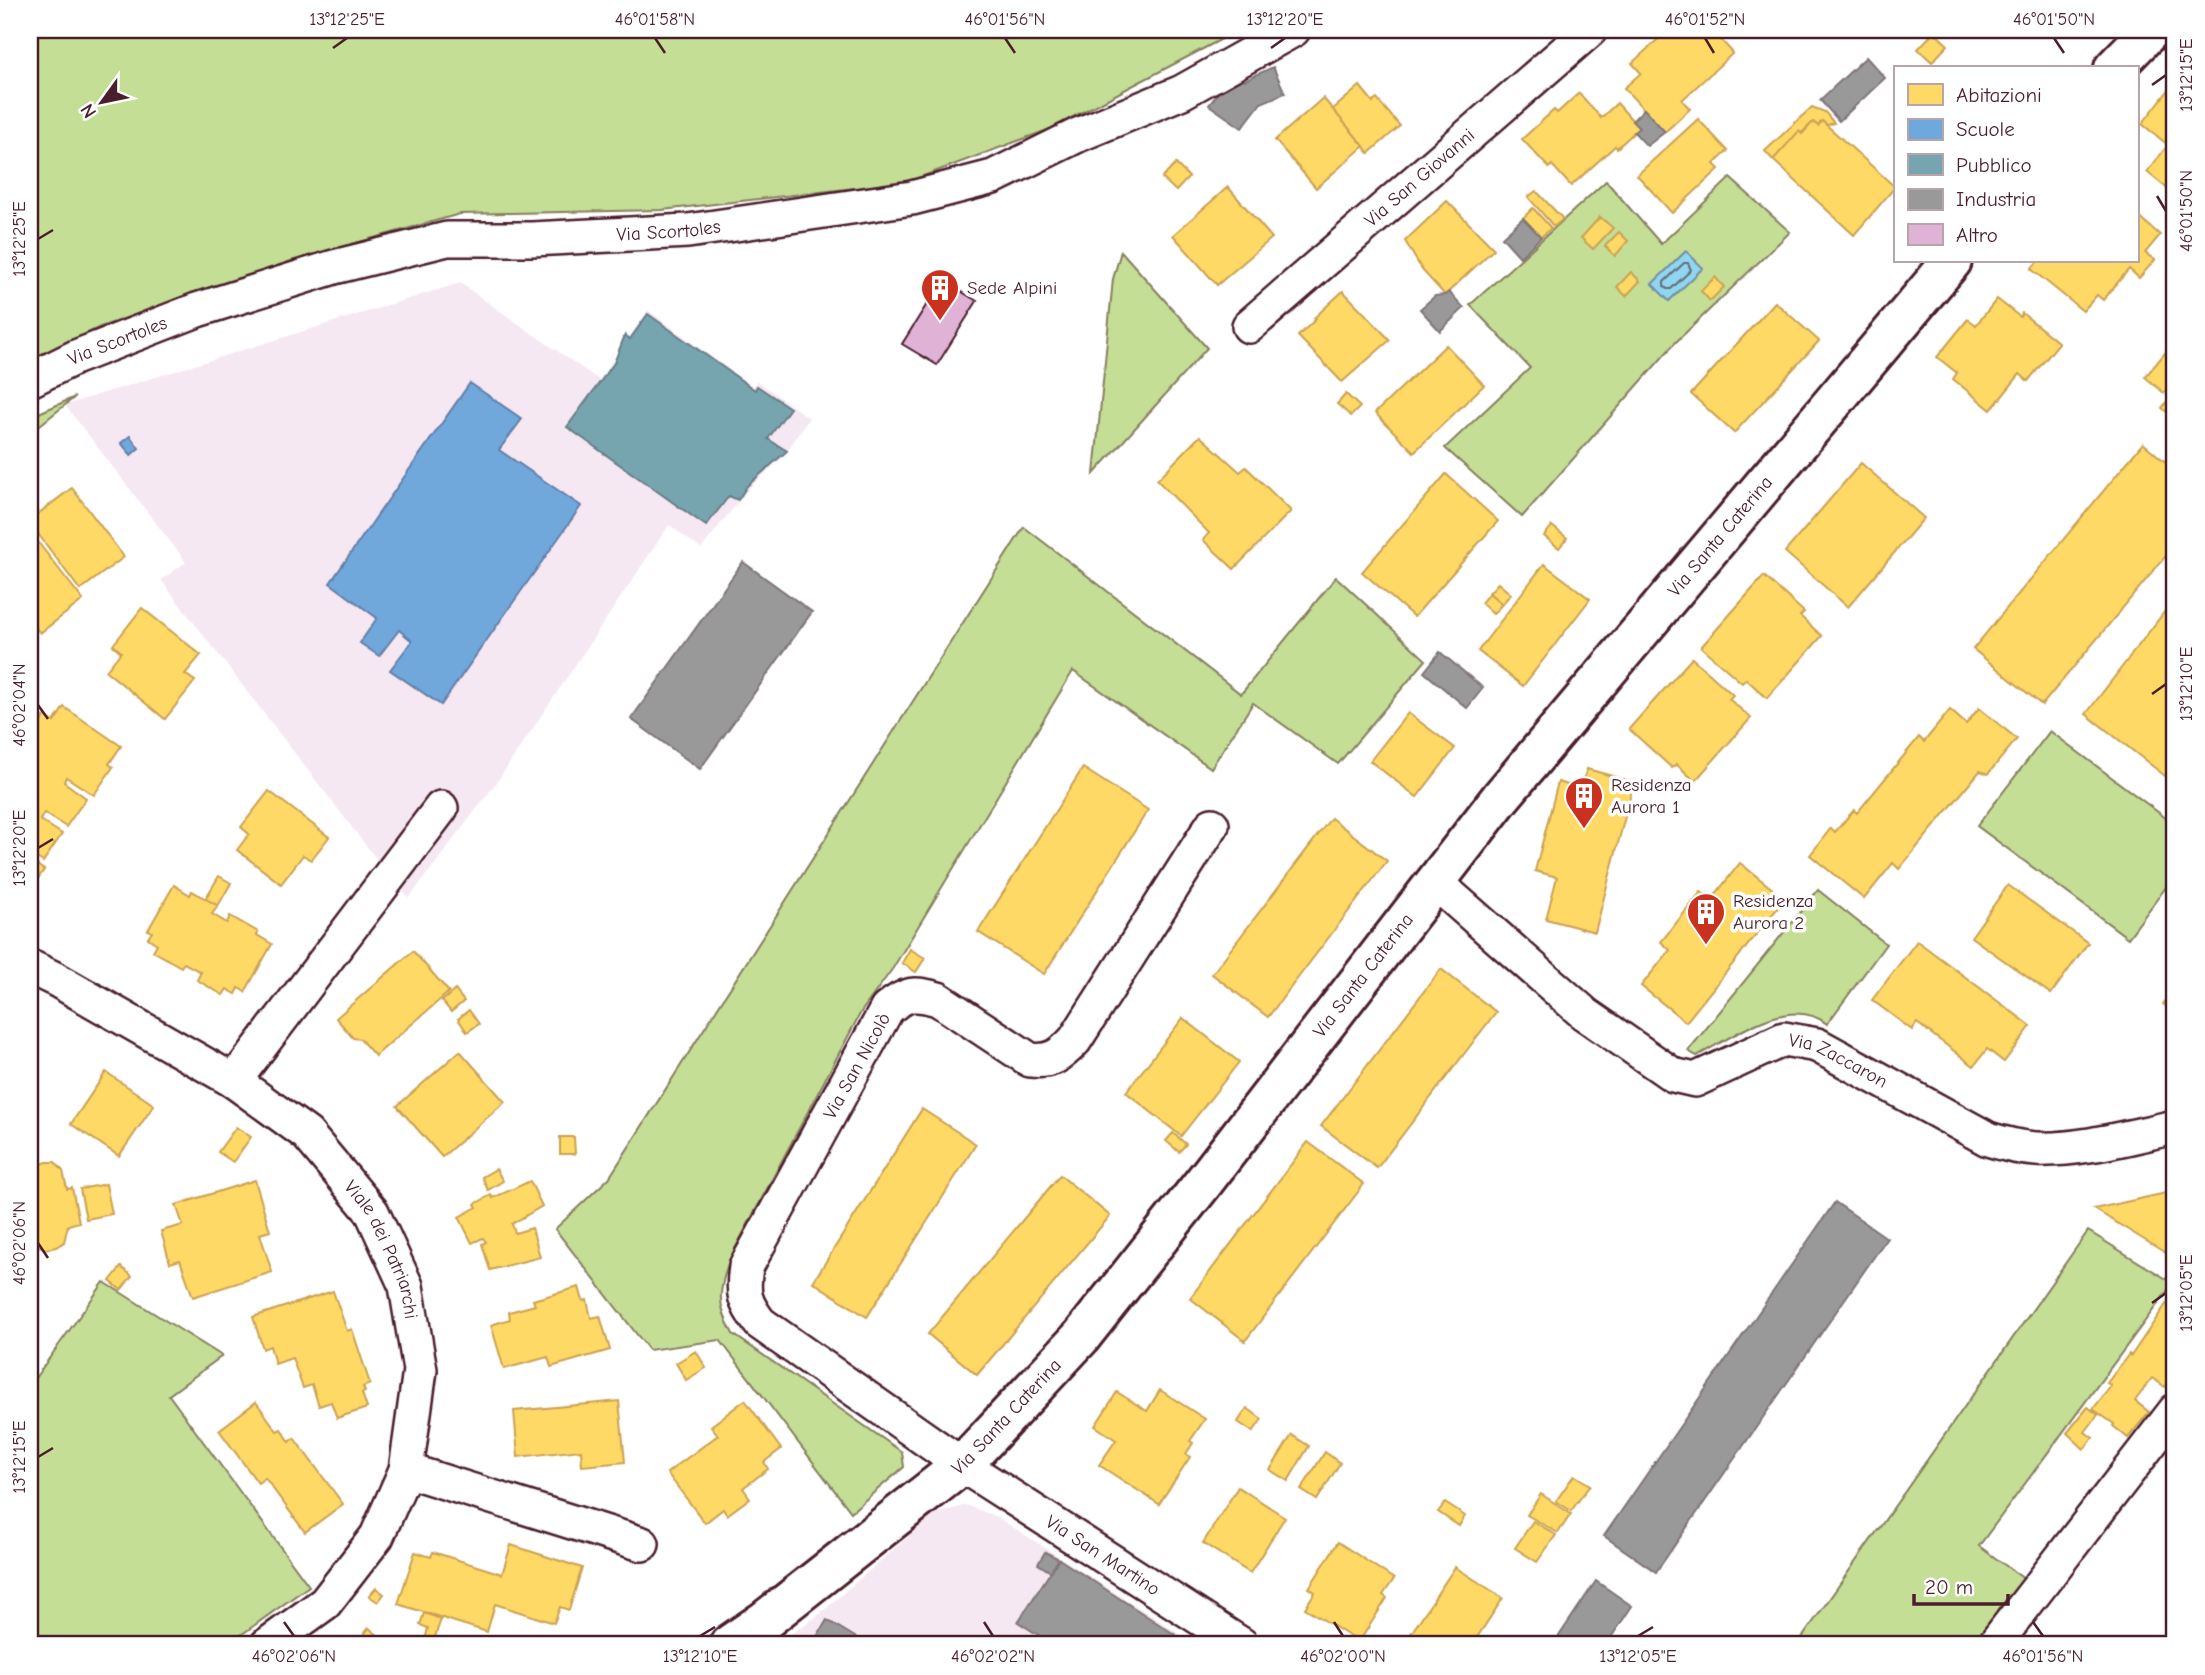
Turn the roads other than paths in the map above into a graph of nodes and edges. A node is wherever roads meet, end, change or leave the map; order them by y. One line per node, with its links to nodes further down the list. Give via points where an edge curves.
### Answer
1 (1293, 30): 7 (street, Via Scortoles, via 1182,92 993,177 912,198 688,231 447,239 334,267 197,310)
2 (1590, 30): 6 (street, Via San Giovanni)
3 (2151, 30): 4 (street)
4 (2116, 66)
5 (1951, 262): 10 (street, Via Santa Caterina, via 1501,797)
6 (1249, 326)
7 (30, 380)
8 (441, 808): 12 (street)
9 (1212, 825): 15 (street, Via San Nicolò, via 1063,1054 1045,1062 1030,1060 938,999 920,994 901,998 887,1009 746,1267 743,1288 748,1307 760,1323)
10 (1435, 882): 13 (street, Via Zaccaron, via 1585,1014 1673,1075 1695,1080 1784,1039 1817,1045 1988,1139 2010,1146 2074,1147); 15 (street, Via Santa Caterina, via 1081,1337)
11 (30, 967): 12 (street, Viale dei Patriarchi)
12 (234, 1081): 16 (street, Viale dei Patriarchi, via 307,1134 372,1212 406,1286 420,1370)
13 (2175, 1128)
14 (2175, 1411): 21 (street)
15 (962, 1465): 19 (street, Via Santa Caterina); 20 (street, Via San Martino)
16 (406, 1470): 17 (street); 18 (street, Viale dei Patriarchi, via 377,1536 326,1603)
17 (642, 1544)
18 (267, 1645)
19 (729, 1645)
20 (1242, 1645)
21 (1994, 1645)

